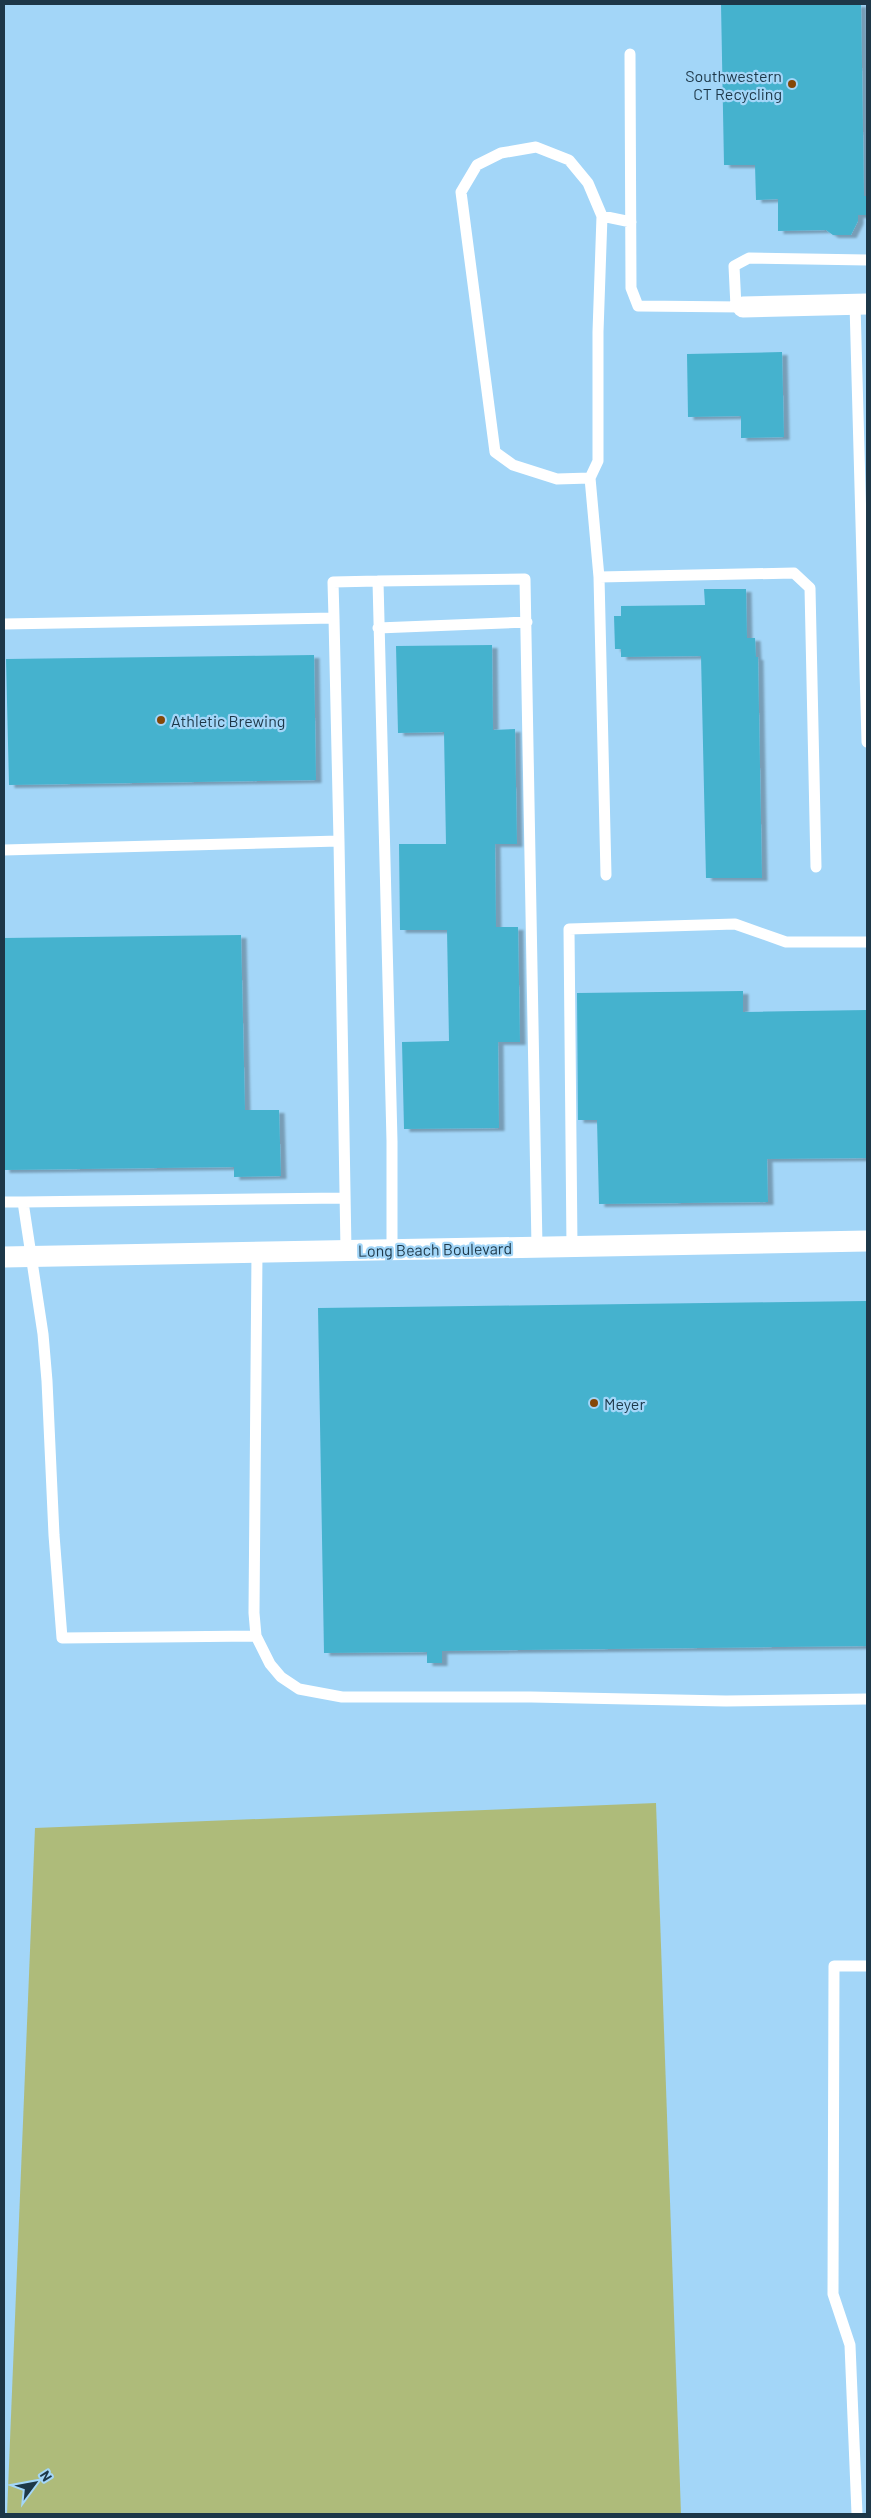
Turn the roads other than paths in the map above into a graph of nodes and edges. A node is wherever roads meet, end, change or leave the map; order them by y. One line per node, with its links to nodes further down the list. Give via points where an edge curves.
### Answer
1 (630, 54): 3 (lane)
2 (602, 216): 3 (lane); 7 (lane, via 598,461); 7 (lane, via 588,183 569,160 536,147 501,153 477,165 462,192 495,452 513,465 557,479)
3 (631, 222): 6 (lane, via 631,288 638,306)
4 (867, 260): 6 (lane, via 749,258 734,266)
5 (861, 304): 6 (street); 14 (lane)
6 (739, 307)
7 (590, 478): 8 (lane)
8 (599, 577): 17 (lane, via 794,573 810,588); 18 (lane)
9 (378, 581): 10 (lane, via 333,582); 11 (lane, via 525,579); 13 (lane)
10 (334, 618): 12 (lane); 15 (lane)
11 (527, 622): 13 (lane); 25 (lane)
12 (4, 624)
13 (378, 628): 27 (lane)
14 (867, 742)
15 (338, 841): 16 (lane); 20 (lane)
16 (4, 850)
17 (816, 867)
18 (606, 875)
19 (867, 942): 24 (lane, via 786,942 734,924 569,929)
20 (344, 1198): 22 (lane); 26 (lane)
21 (4, 1202): 22 (lane)
22 (23, 1202): 29 (lane)
23 (867, 1241): 24 (street, Long Beach Boulevard)
24 (572, 1246): 25 (street, Long Beach Boulevard)
25 (537, 1247): 27 (street, Long Beach Boulevard)
26 (346, 1250): 27 (street, Long Beach Boulevard); 28 (street, Long Beach Boulevard)
27 (392, 1250)
28 (257, 1252): 29 (street, Long Beach Boulevard); 31 (lane)
29 (30, 1256): 30 (street, Long Beach Boulevard); 31 (lane, via 47,1372 62,1638)
30 (4, 1257)
31 (256, 1636): 32 (lane, via 270,1664 281,1677 298,1689 342,1697 726,1701)
32 (867, 1699)
33 (867, 1966): 34 (lane, via 834,1966 833,2294 850,2345)
34 (857, 2514)

